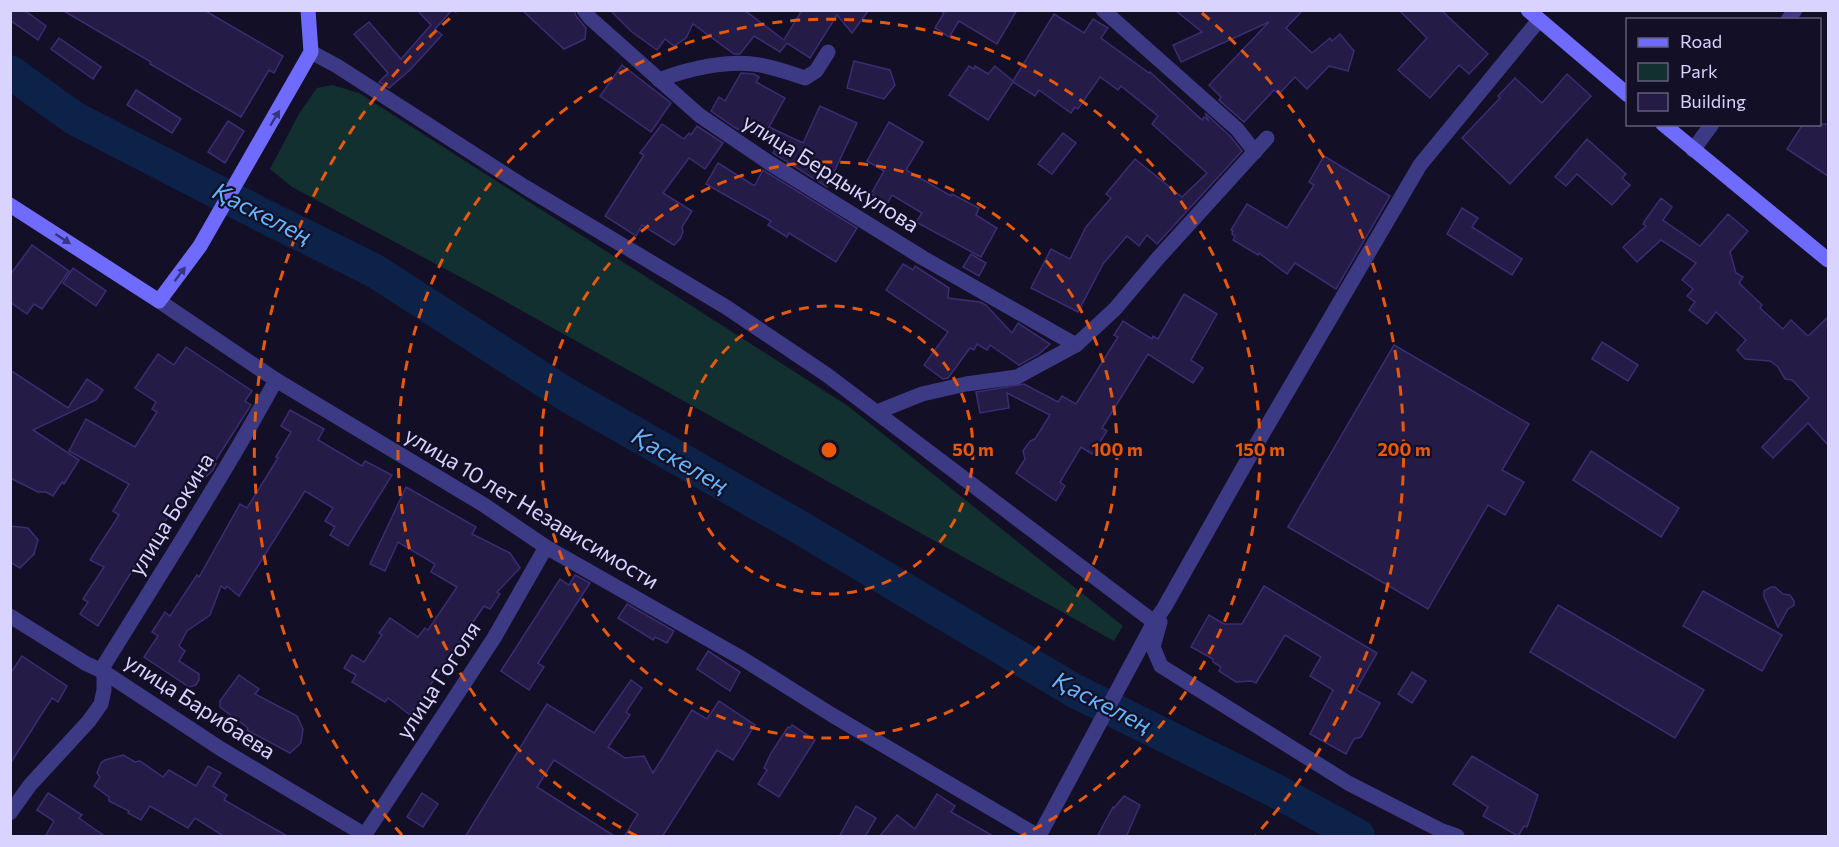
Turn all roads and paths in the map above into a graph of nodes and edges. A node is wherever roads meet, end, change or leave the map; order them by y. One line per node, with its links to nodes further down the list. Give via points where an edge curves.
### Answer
1 (309, 10): 5 (main road)
2 (584, 10): 7 (street, улица Бердыкулова)
3 (1103, 10): 13 (street, via 1237,129)
4 (1534, 15): 8 (main road); 21 (street, via 1420,165)
5 (311, 52): 16 (main road, one-way to 5, via 200,246); 19 (street, via 726,307)
6 (828, 52): 7 (street, via 816,71 805,78 741,62 688,69)
7 (659, 80): 17 (street, улица Бердыкулова, via 699,115 771,164 933,264)
8 (1626, 93)
9 (1665, 126): 12 (main road)
10 (1711, 126): 12 (street)
11 (1267, 138): 13 (street)
12 (1693, 150): 15 (main road)
13 (1256, 152): 17 (street, via 1115,309)
14 (12, 209): 16 (main road, улица 10 лет Независимости, one-way to 16)
15 (1828, 260)
16 (159, 301): 18 (street, улица 10 лет Независимости)
17 (1076, 345): 19 (street, via 1017,376 922,394)
18 (276, 380): 20 (street, улица 10 лет Независимости, via 484,505); 24 (street, улица Бокина, via 236,454)
19 (877, 412): 23 (street)
20 (546, 547): 26 (street, улица Гоголя, via 494,638); 27 (street, улица 10 лет Независимости, via 734,654)
21 (1164, 608): 23 (street); 28 (street, via 1153,647 1161,666 1348,783)
22 (10, 616): 24 (street, улица Барибаева)
23 (1154, 622): 27 (street)
24 (103, 671): 25 (street, улица Бокина, via 101,704); 26 (street, улица Барибаева, via 221,749)
25 (10, 813)
26 (365, 836)
27 (1038, 837)
28 (1457, 837)

